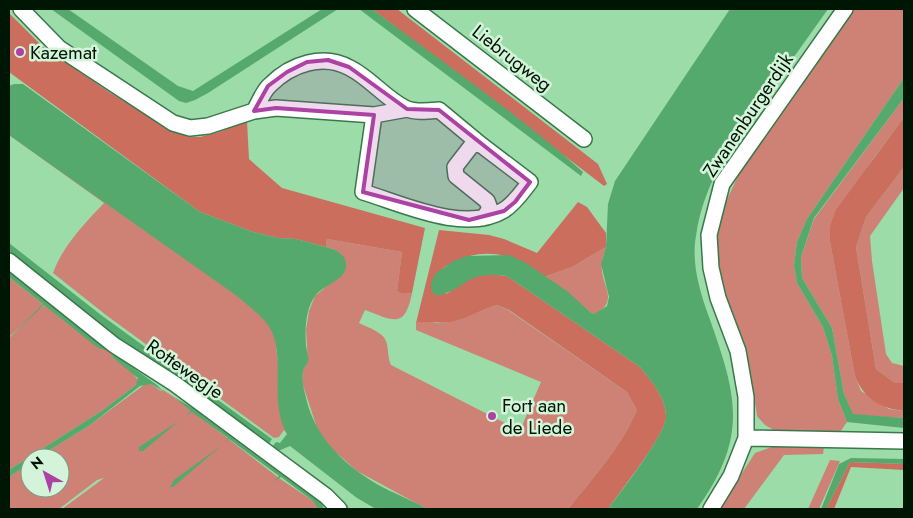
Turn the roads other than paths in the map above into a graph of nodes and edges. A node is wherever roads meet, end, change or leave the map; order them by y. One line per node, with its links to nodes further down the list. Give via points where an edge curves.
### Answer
1 (21, 9): 5 (street, via 59,48 173,122 190,128 208,126)
2 (415, 9): 7 (street, Liebrugweg)
3 (845, 9): 11 (street, Zwanenburgerdijk, via 722,184 708,235 718,298 738,351 746,397)
4 (407, 109): 5 (street, via 349,67 328,60 307,62 287,72 268,86); 6 (street); 8 (street, via 439,110)
5 (254, 111): 6 (street, via 276,108)
6 (374, 115): 9 (street, via 363,192 455,219)
7 (584, 139)
8 (480, 144): 9 (street, via 472,145 455,167 456,176 487,201 490,210); 9 (street, via 530,182 504,211)
9 (483, 218)
10 (9, 261): 13 (street, Rottewegje, via 114,345 175,384)
11 (746, 438): 12 (street); 14 (street, Zwanenburgerdijk, via 731,476)
12 (904, 441)
13 (339, 509)
14 (711, 509)

